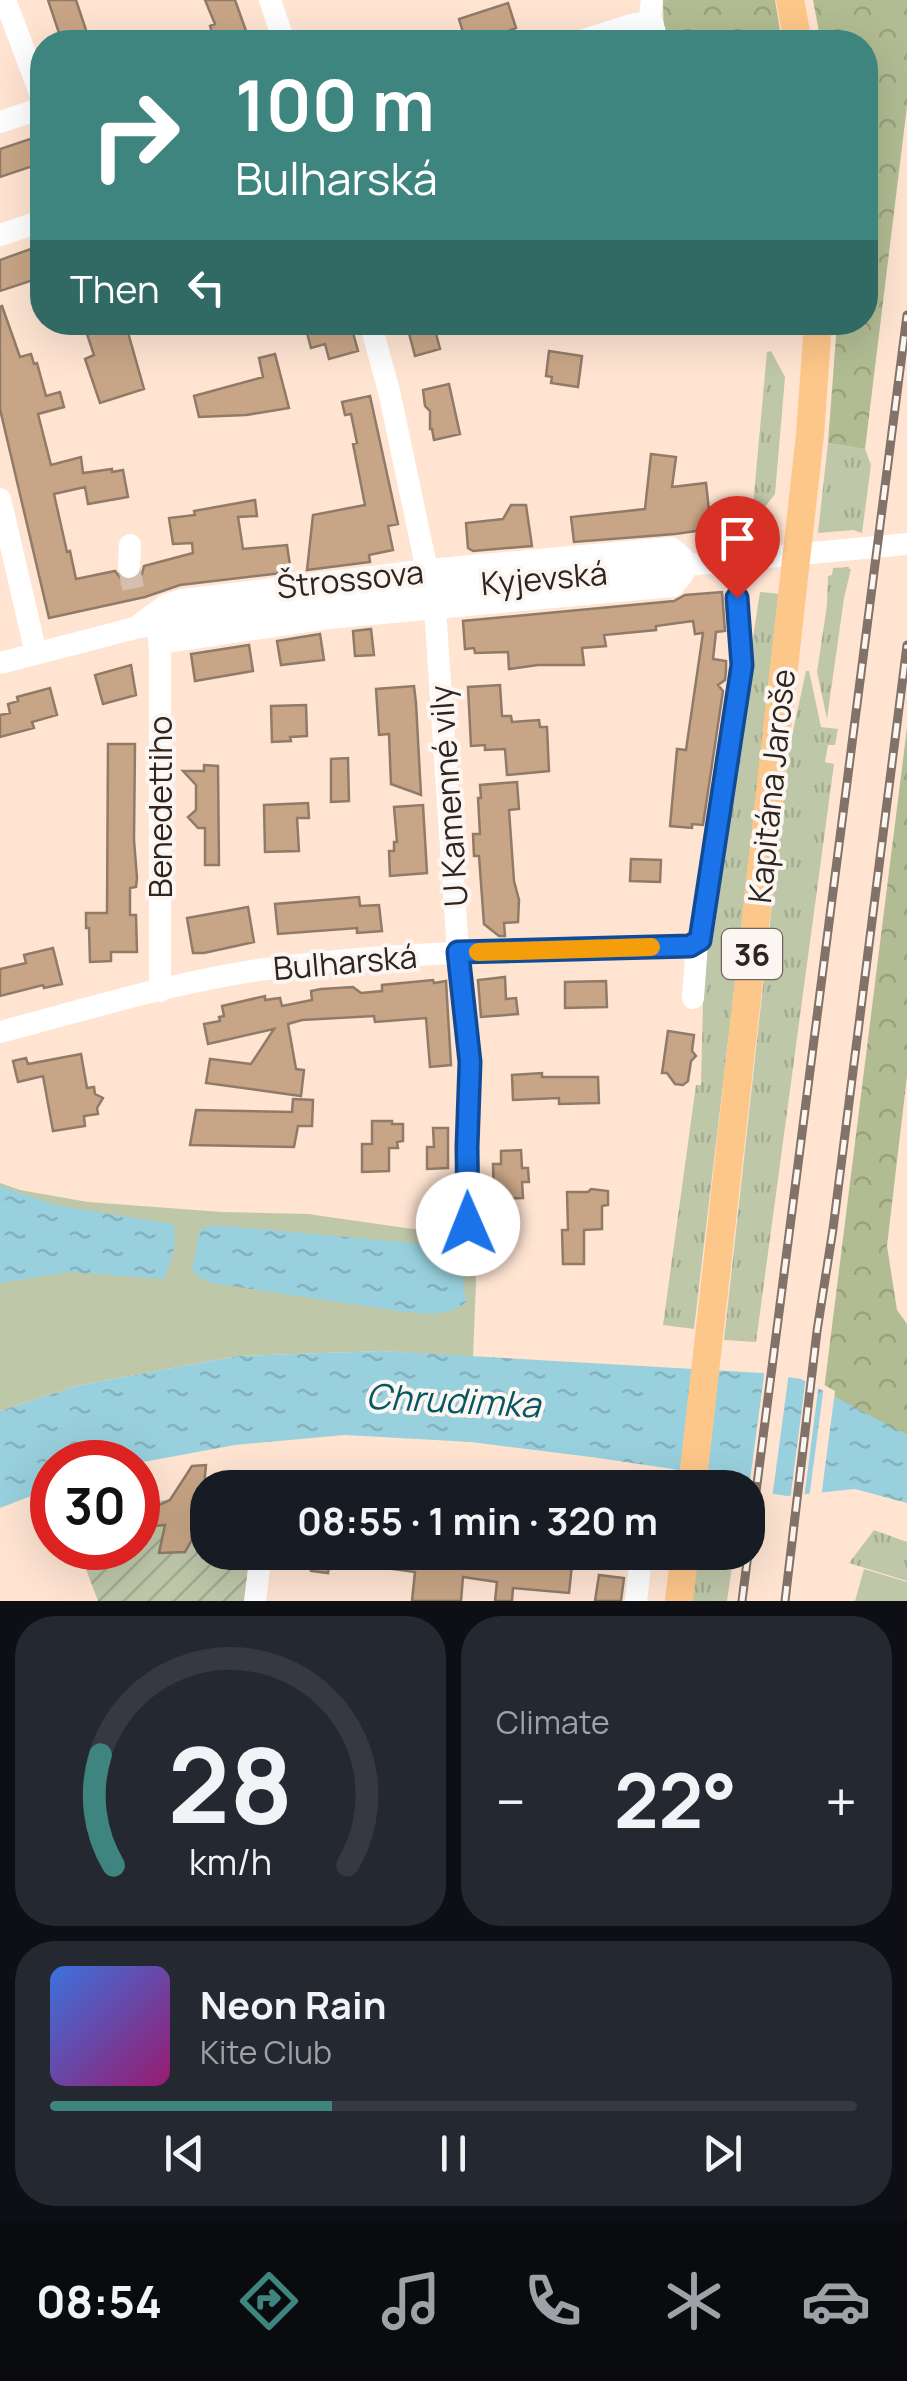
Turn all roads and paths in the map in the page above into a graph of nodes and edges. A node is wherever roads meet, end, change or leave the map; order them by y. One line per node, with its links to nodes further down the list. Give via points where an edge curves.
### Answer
1 (6, 0): 8 (street)
2 (270, 0): 5 (street)
3 (790, 0): 7 (main road)
4 (654, 21): 6 (street)
5 (280, 30)
6 (616, 30)
7 (796, 30)
8 (30, 65)
9 (30, 112): 10 (street)
10 (0, 122)
11 (30, 225): 12 (street)
12 (0, 235)
13 (373, 335): 19 (street, U Kamenné vily)
14 (817, 335): 33 (main road, Kapitána Jaroše / 36)
15 (0, 499): 25 (street)
16 (690, 534): 18 (street)
17 (907, 544): 23 (street, Kyjevská, via 380,593)
18 (682, 558): 19 (street, Štrossova, via 671,548); 22 (street, Štrossova, via 683,574 673,586)
19 (428, 570): 22 (street, U Kamenné vily); 24 (street, Štrossova, via 182,600 166,605)
20 (737, 591): 27 (street, via 742,665)
21 (135, 599): 24 (street, Benedettiho)
22 (435, 608): 24 (street, Štrossova); 28 (street, U Kamenné vily)
23 (182, 619): 24 (street, Štrossova)
24 (151, 631): 25 (street, Štrossova); 29 (street, Benedettiho)
25 (36, 652): 26 (street, Štrossova)
26 (0, 663)
27 (697, 943): 28 (street, Bulharská); 30 (street)
28 (458, 952): 29 (street, Bulharská, via 252,971); 32 (street, U Kamenné vily, via 470,1062)
29 (160, 991): 31 (street, Bulharská)
30 (693, 998)
31 (0, 1032)
32 (468, 1224)
33 (694, 1470)
34 (259, 1570): 37 (street)
35 (640, 1570): 38 (street)
36 (683, 1570): 39 (main road)
37 (255, 1601)
38 (636, 1601)
39 (680, 1601)

